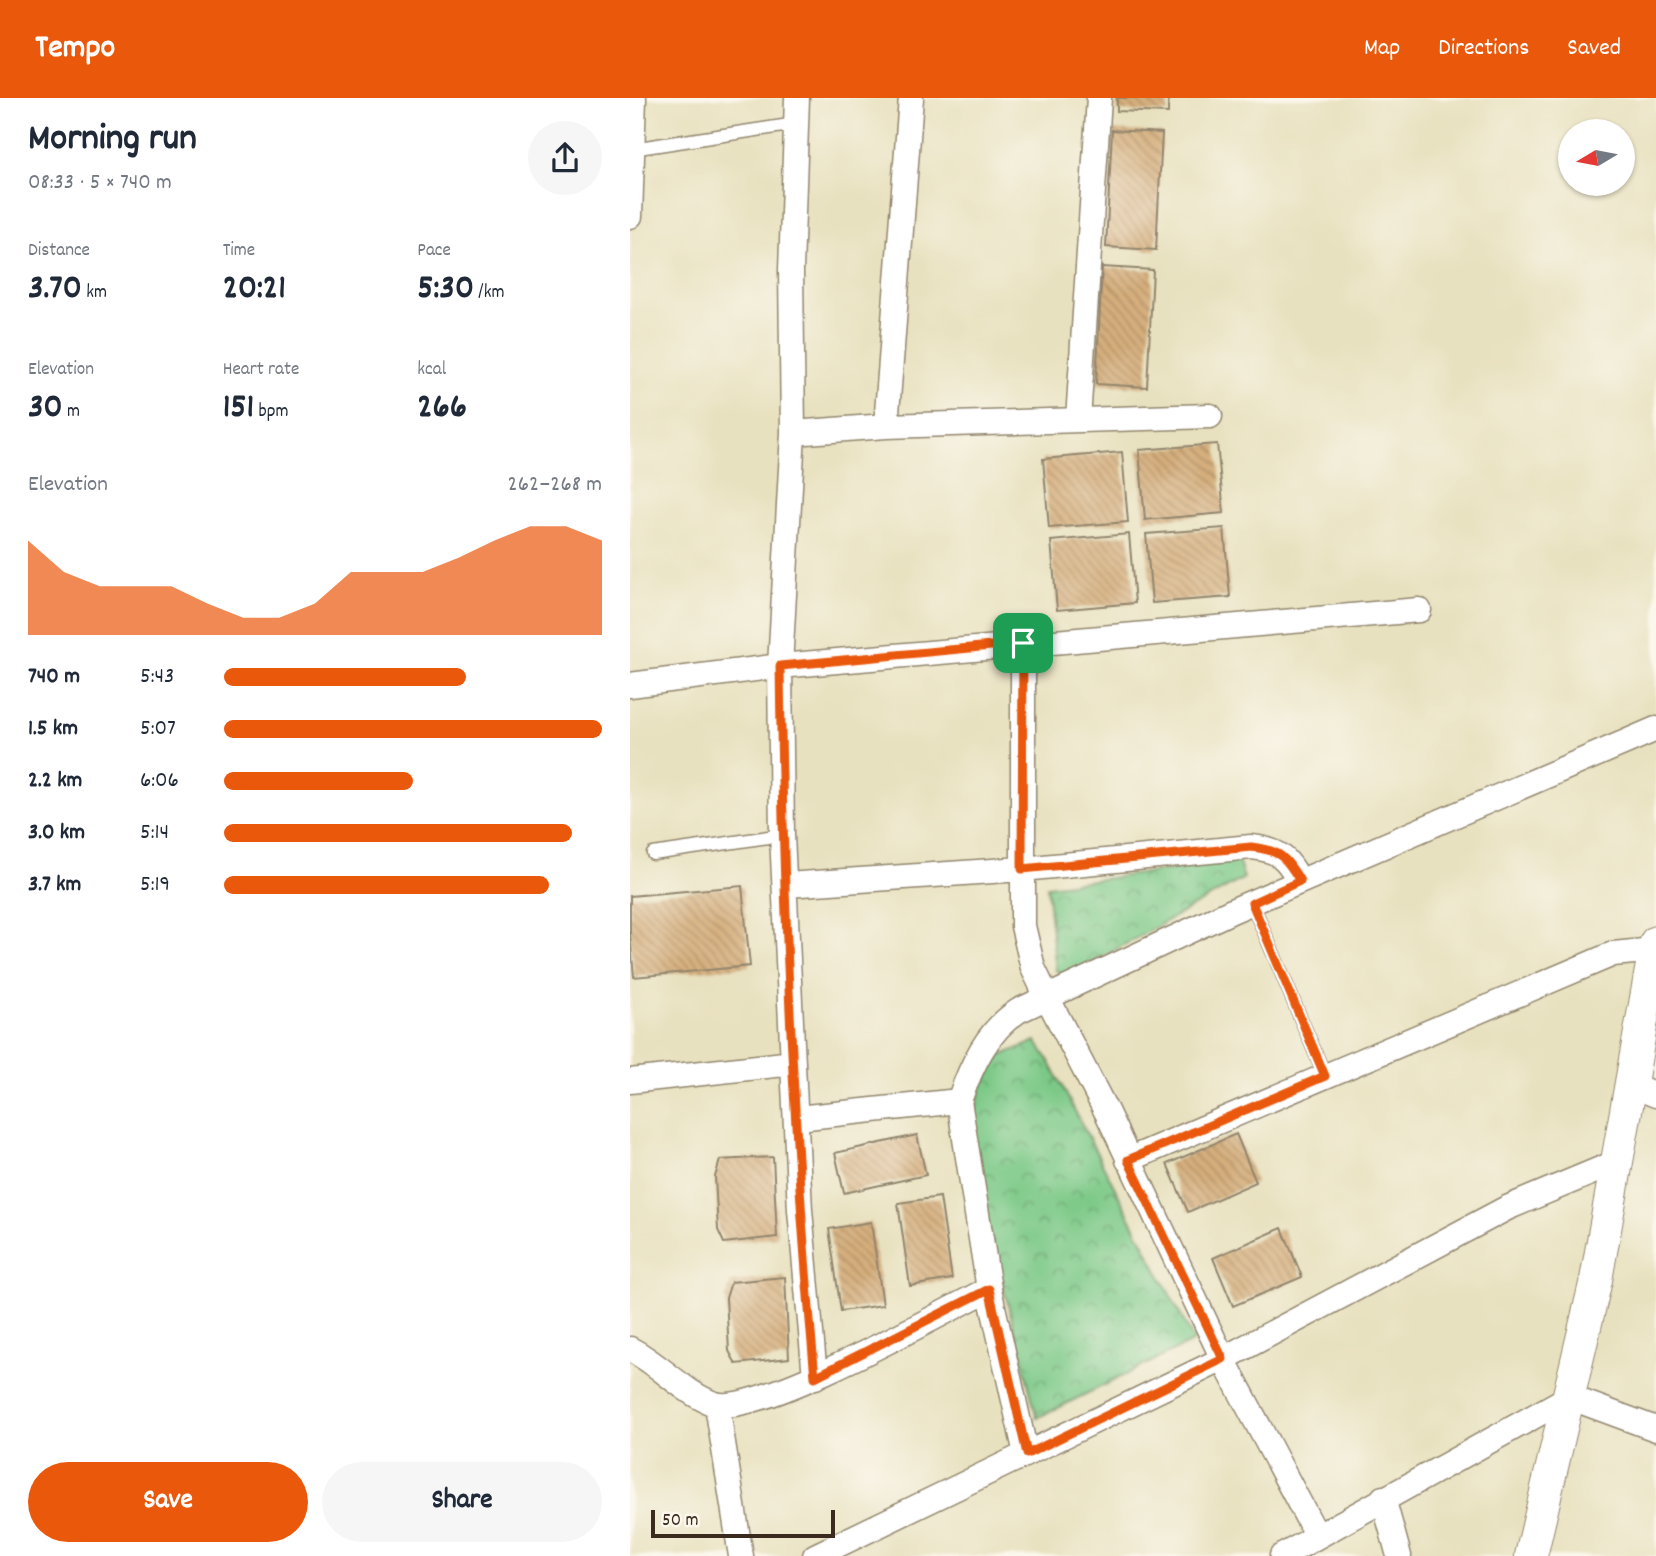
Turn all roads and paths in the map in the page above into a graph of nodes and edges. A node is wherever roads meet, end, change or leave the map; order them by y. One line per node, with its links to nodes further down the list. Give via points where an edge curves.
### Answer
1 (634, 98): 6 (street)
2 (797, 98): 5 (street)
3 (911, 98): 10 (street)
4 (1100, 98): 9 (street)
5 (796, 124): 6 (lane); 11 (street, via 791,270)
6 (632, 149): 7 (street)
7 (630, 216)
8 (1210, 416): 9 (street)
9 (1079, 420): 10 (street)
10 (886, 426): 11 (street)
11 (793, 433): 14 (street)
12 (1419, 610): 13 (street)
13 (1023, 643): 14 (street); 19 (street)
14 (780, 666): 15 (street); 17 (street)
15 (630, 685)
16 (1656, 729): 20 (street)
17 (782, 835): 18 (lane); 21 (street)
18 (653, 854)
19 (1022, 869): 20 (street, via 1251,847 1282,855); 21 (street); 24 (street, via 1023,926 1033,968)
20 (1300, 881): 22 (street)
21 (786, 885): 25 (street)
22 (1252, 903): 24 (street); 26 (lane)
23 (1655, 946): 26 (street, via 1613,954); 28 (street)
24 (1047, 997): 29 (street, via 1003,1021 984,1045); 31 (street)
25 (793, 1063): 27 (street); 30 (street)
26 (1325, 1076): 31 (street)
27 (630, 1081)
28 (1644, 1090): 32 (street)
29 (959, 1101): 30 (street); 33 (street)
30 (797, 1118): 36 (street)
31 (1128, 1160): 35 (street)
32 (1617, 1162): 35 (street, via 1507,1208); 37 (street, via 1597,1280)
33 (989, 1289): 36 (street); 40 (street)
34 (630, 1349): 38 (street, via 693,1394)
35 (1223, 1359): 40 (street); 42 (street)
36 (815, 1377): 38 (street, via 765,1397)
37 (1569, 1397): 39 (street); 41 (street); 47 (street)
38 (717, 1405): 43 (street)
39 (1656, 1429)
40 (1027, 1454): 44 (street)
41 (1383, 1498): 42 (street); 46 (street)
42 (1317, 1536): 45 (street)
43 (741, 1556)
44 (815, 1556)
45 (1282, 1556)
46 (1399, 1556)
47 (1531, 1556)

